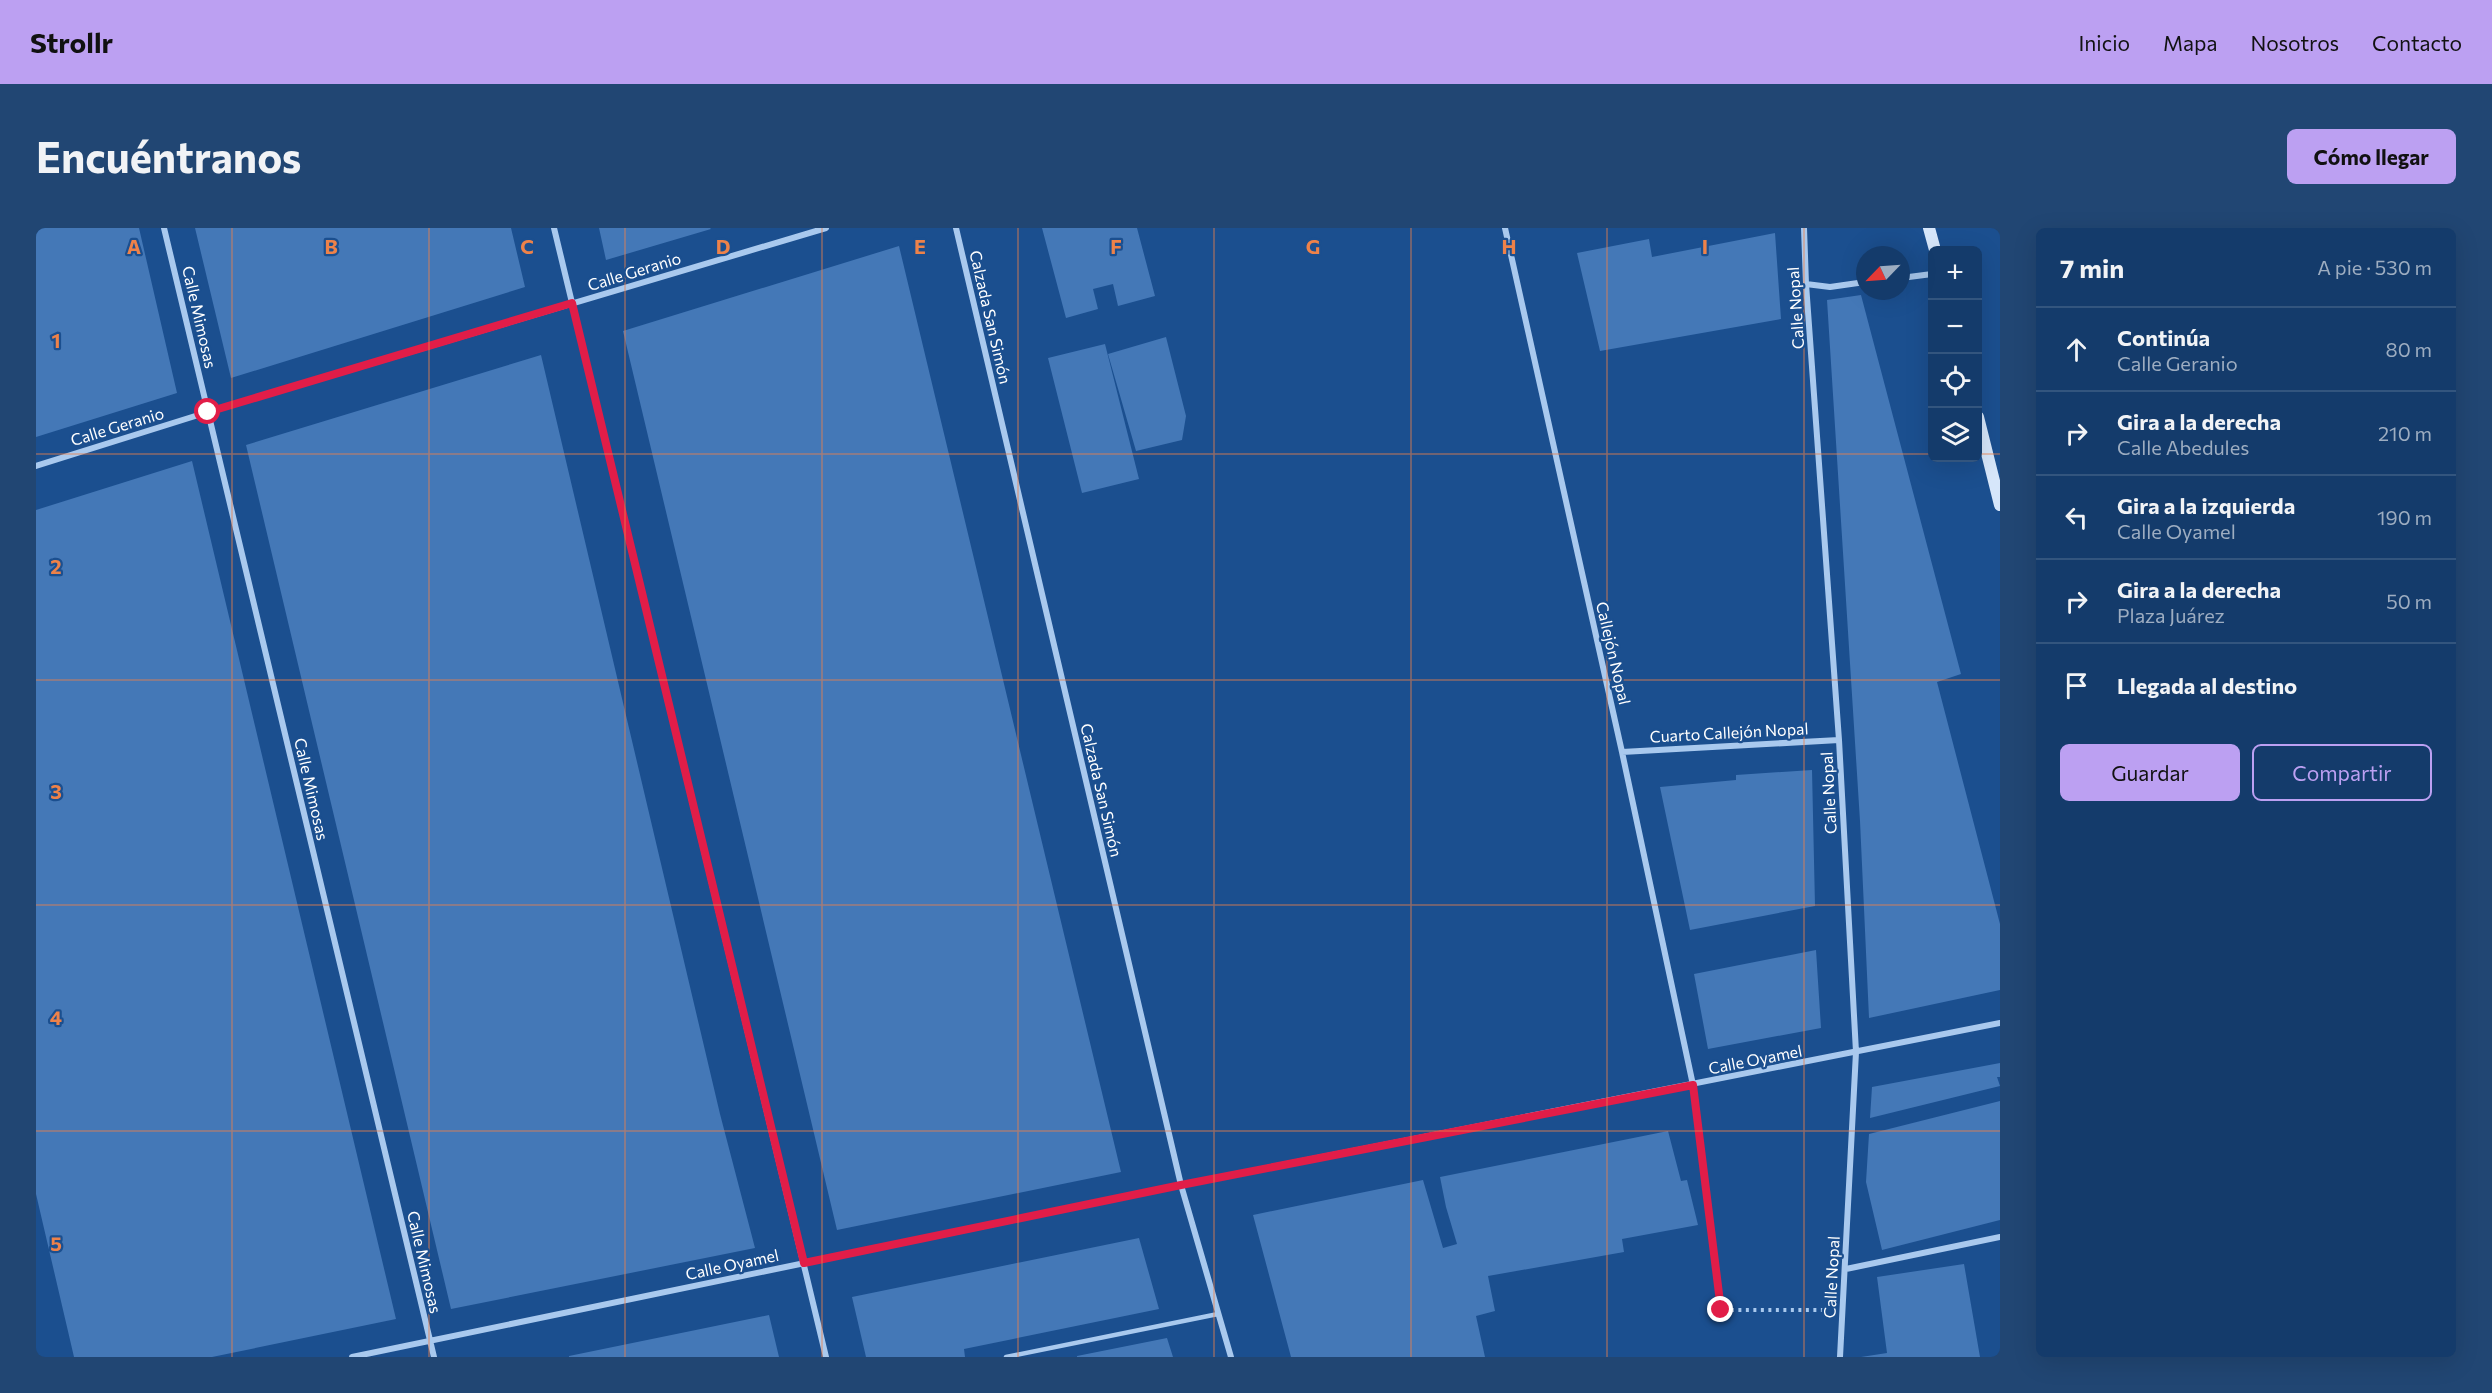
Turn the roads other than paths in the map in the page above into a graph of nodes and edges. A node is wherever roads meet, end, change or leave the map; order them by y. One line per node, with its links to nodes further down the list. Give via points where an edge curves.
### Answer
1 (164, 228): 14 (street, Calle Mimosas)
2 (554, 228): 13 (street)
3 (826, 228): 13 (street, Calle Geranio)
4 (956, 228): 23 (street, Calzada San Simón)
5 (1505, 228): 19 (street, Callejón Nopal)
6 (1804, 228): 12 (street, Calle Nopal)
7 (1929, 228): 8 (main road)
8 (1934, 246)
9 (1928, 275): 10 (street)
10 (1910, 277)
11 (1856, 283): 12 (street)
12 (1806, 284): 18 (street, Calle Nopal)
13 (572, 303): 14 (street, Calle Geranio); 25 (street)
14 (208, 412): 16 (street, Calle Geranio); 28 (street, Calle Mimosas)
15 (1982, 436): 17 (main road)
16 (36, 466)
17 (2000, 505)
18 (1839, 740): 19 (street, Cuarto Callejón Nopal); 21 (street, Calle Nopal)
19 (1622, 752): 22 (street, Callejón Nopal)
20 (2000, 1023): 21 (street, Calle Oyamel)
21 (1856, 1052): 22 (street, Calle Oyamel); 26 (street, Calle Nopal)
22 (1693, 1085): 23 (street, Calle Oyamel)
23 (1181, 1185): 25 (street, Calle Oyamel); 27 (street, Calzada San Simón)
24 (2000, 1236): 26 (street)
25 (804, 1263): 28 (street, Calle Oyamel); 31 (street)
26 (1846, 1269): 34 (street, Calle Nopal)
27 (1218, 1314): 32 (lane); 33 (street, Calzada San Simón)
28 (430, 1340): 29 (street, Calle Oyamel); 30 (street, Calle Mimosas)
29 (351, 1357)
30 (434, 1357)
31 (826, 1357)
32 (1006, 1357)
33 (1231, 1357)
34 (1840, 1357)

